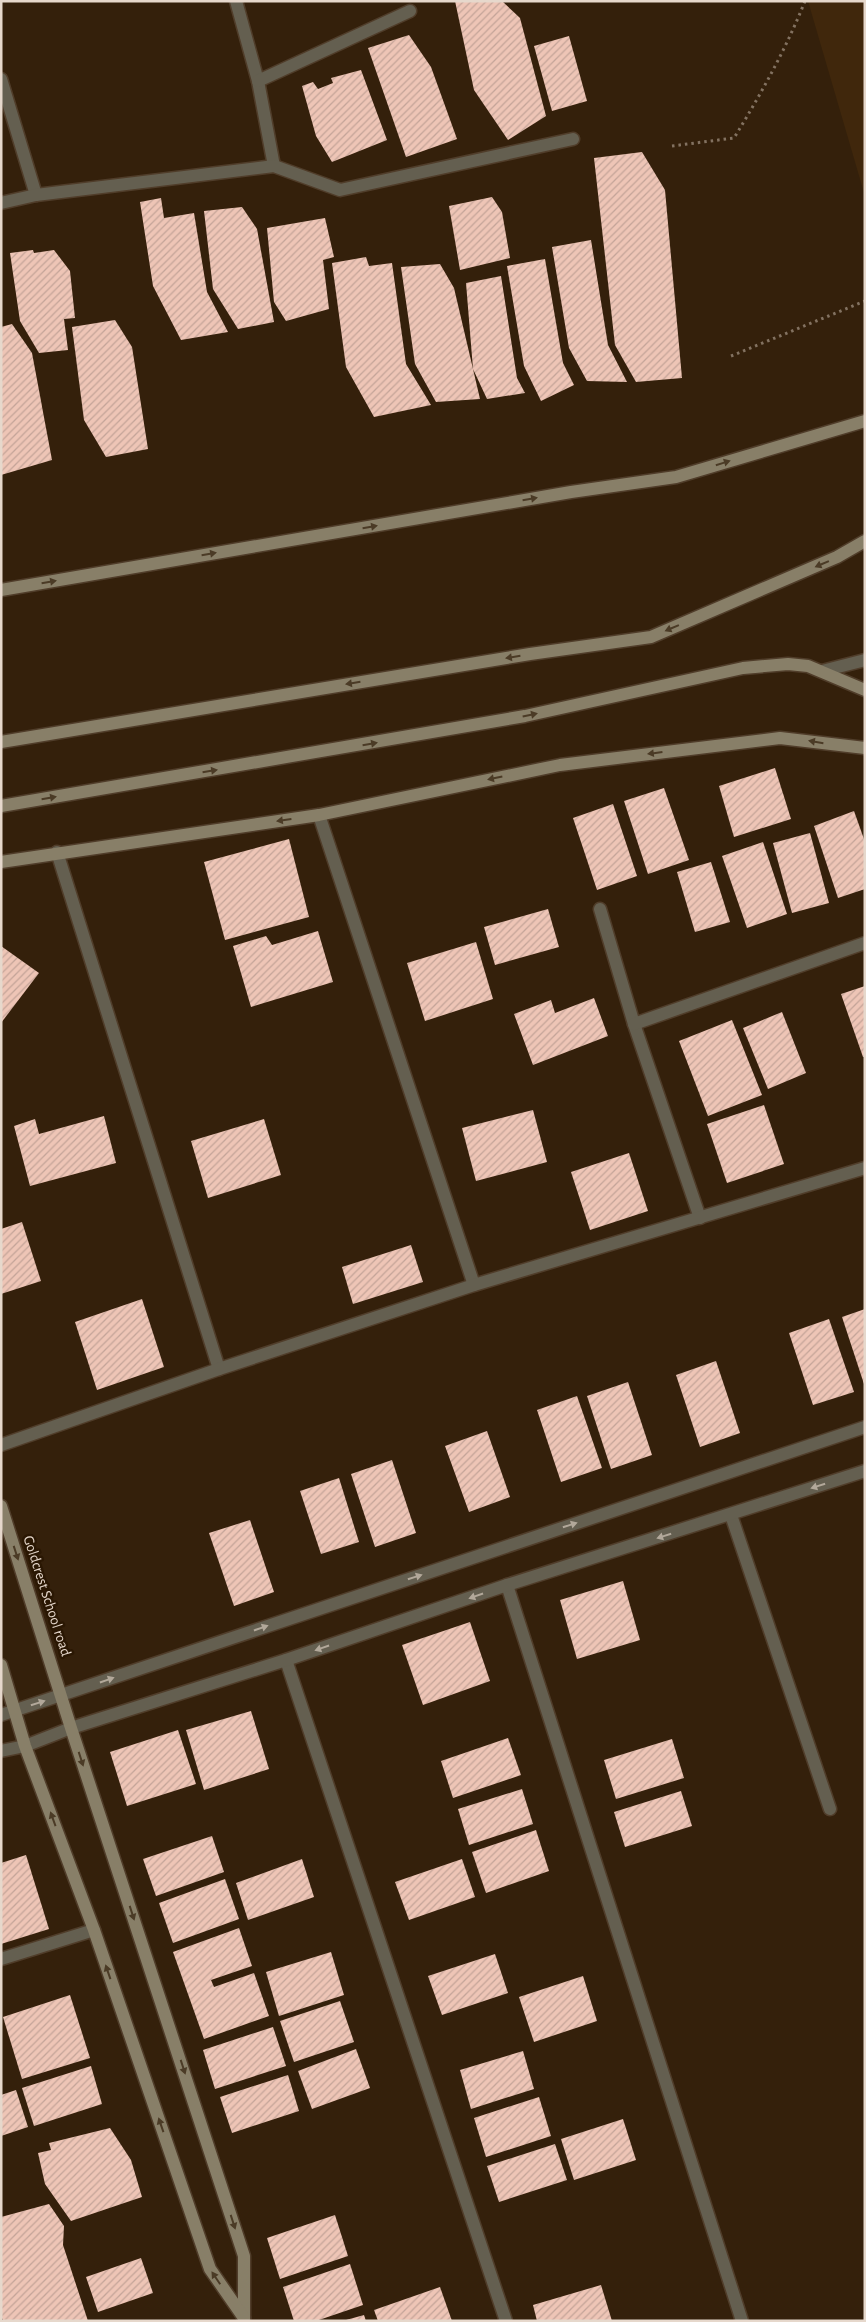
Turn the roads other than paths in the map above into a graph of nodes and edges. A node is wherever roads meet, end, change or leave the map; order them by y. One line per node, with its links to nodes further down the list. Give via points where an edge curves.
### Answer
1 (236, 1): 4 (street)
2 (410, 11): 4 (street)
3 (1, 79): 7 (street)
4 (258, 81): 6 (street)
5 (573, 139): 6 (street, via 340,190)
6 (274, 166): 7 (street)
7 (36, 195): 8 (street)
8 (1, 204)
9 (865, 421): 11 (street, one-way to 9, via 571,492 676,477)
10 (865, 541): 15 (street, one-way to 15, via 837,557 651,637)
11 (1, 590)
12 (865, 660): 13 (street)
13 (822, 671): 14 (street); 17 (street, one-way to 13, via 526,716 743,668 788,664)
14 (865, 690)
15 (1, 742)
16 (865, 748): 18 (street, one-way to 18, via 780,738 689,748 560,765)
17 (1, 806)
18 (319, 815): 19 (street, one-way to 19); 26 (street)
19 (57, 852): 20 (street); 27 (street)
20 (1, 862)
21 (600, 909): 23 (street)
22 (865, 942): 23 (street)
23 (634, 1024): 25 (street)
24 (865, 1168): 25 (street)
25 (700, 1218): 26 (street)
26 (474, 1286): 27 (street)
27 (219, 1369): 29 (street)
28 (865, 1427): 36 (street, one-way to 28)
29 (1, 1445)
30 (865, 1471): 32 (street, one-way to 32)
31 (1, 1506): 36 (street, Goldcrest School road, one-way to 36)
32 (731, 1515): 33 (street, one-way to 33); 42 (street)
33 (507, 1586): 34 (street, one-way to 34); 47 (street)
34 (286, 1660): 39 (street); 46 (street)
35 (1, 1665): 37 (street)
36 (61, 1696): 37 (street, one-way to 36); 39 (street, Goldcrest School road)
37 (15, 1711): 38 (street); 40 (street)
38 (1, 1715)
39 (71, 1728): 40 (street); 45 (street, Goldcrest School road, one-way to 45, via 244,2256)
40 (25, 1746): 41 (street); 43 (street, one-way to 40)
41 (1, 1751)
42 (830, 1809)
43 (94, 1930): 44 (street); 45 (street, one-way to 43, via 210,2268)
44 (1, 1958)
45 (244, 2320)
46 (506, 2321)
47 (742, 2321)

